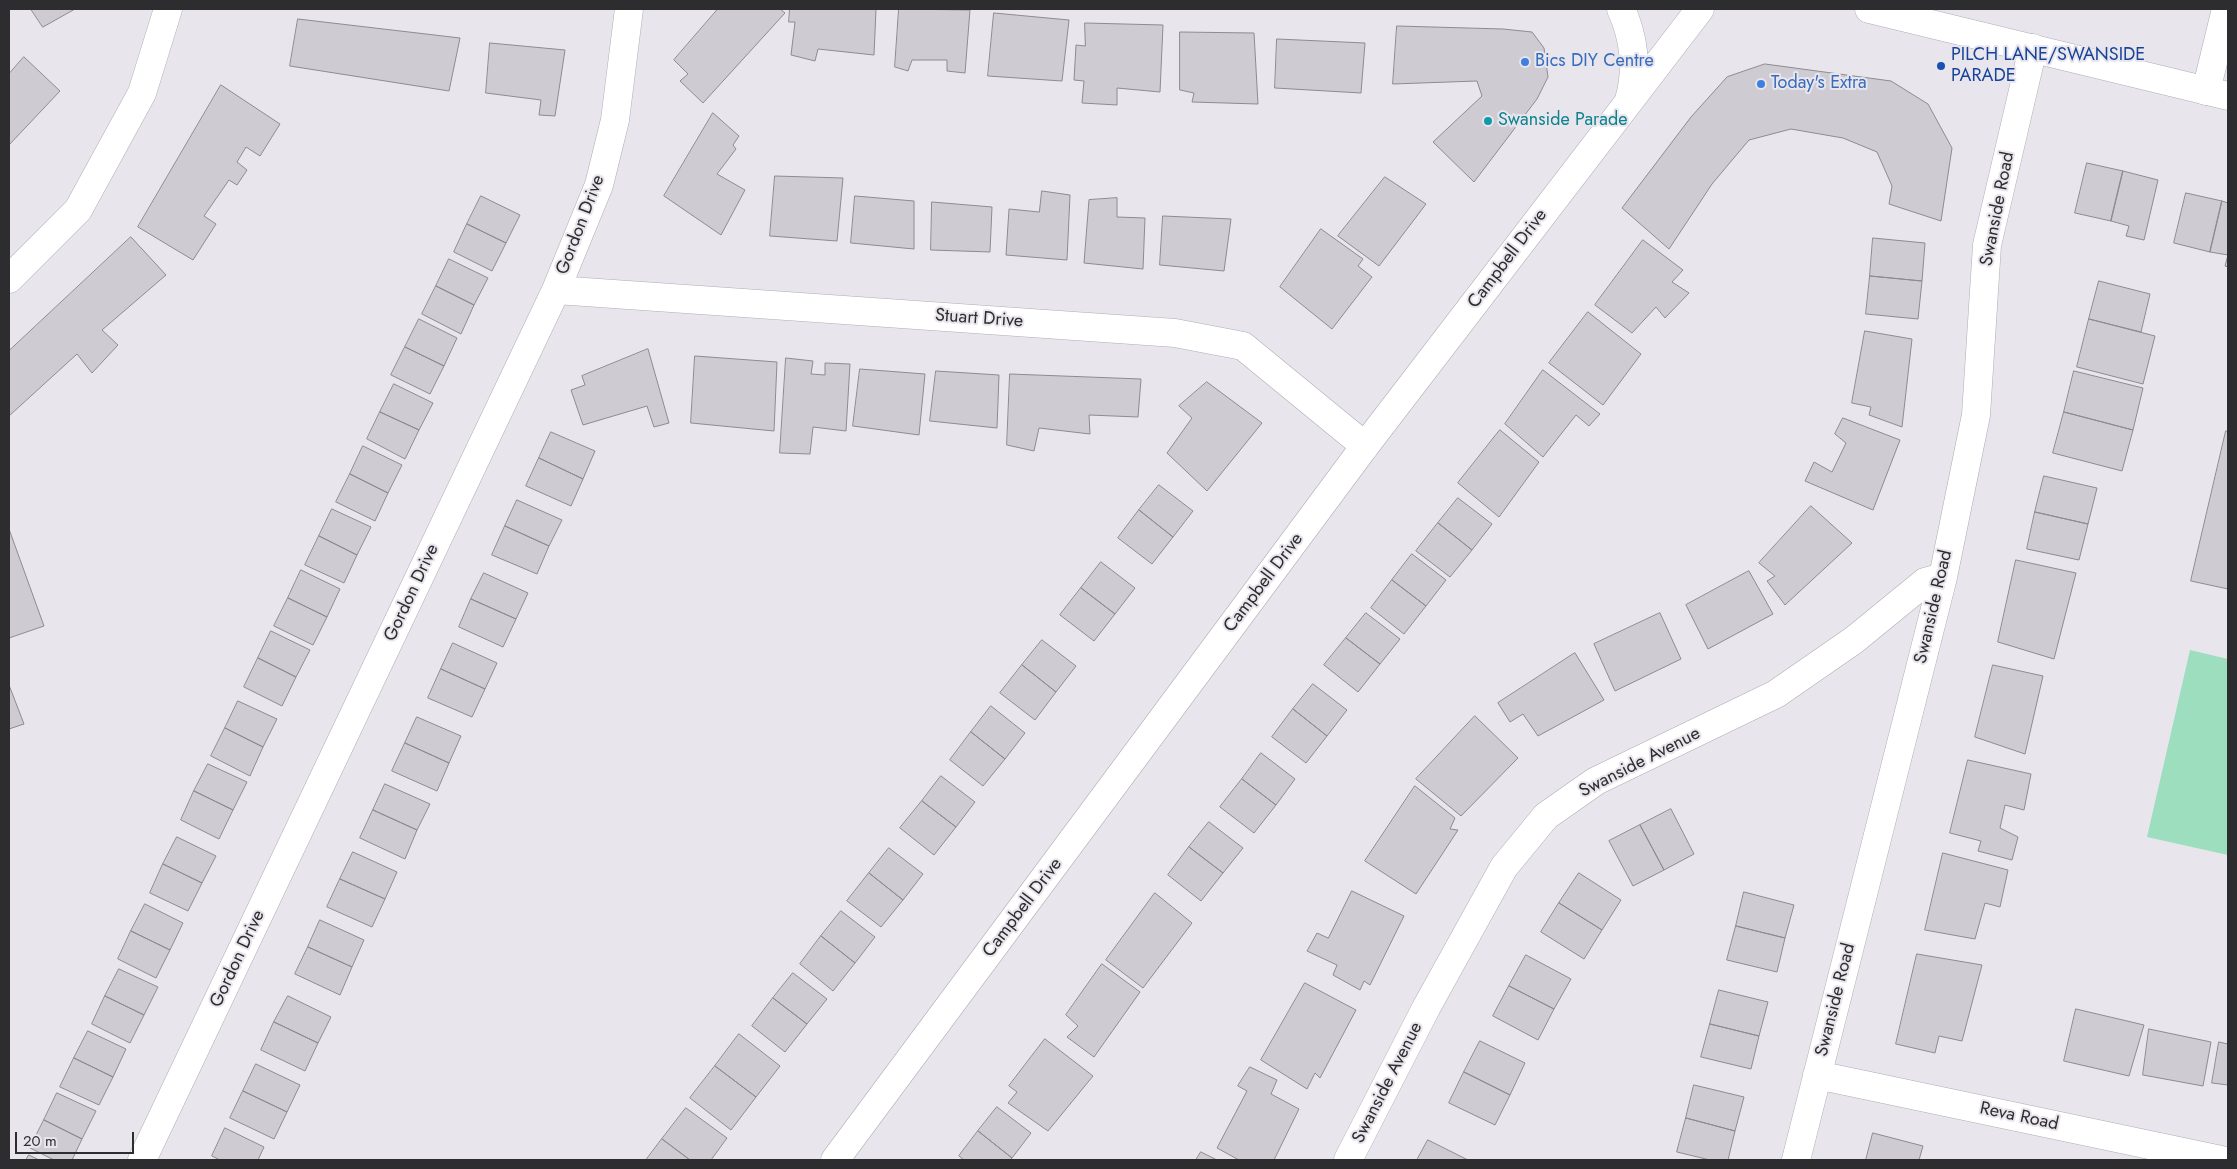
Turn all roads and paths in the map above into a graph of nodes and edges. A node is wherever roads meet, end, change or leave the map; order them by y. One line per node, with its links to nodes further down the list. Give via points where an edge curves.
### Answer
1 (168, 9): 10 (street, via 142,94 78,210)
2 (630, 9): 11 (street, Gordon Drive, via 615,120 599,186)
3 (1621, 9): 9 (street, via 1633,48 1633,80)
4 (1700, 9): 9 (street, Campbell Drive)
5 (1868, 9): 7 (street)
6 (2226, 9): 8 (street)
7 (2034, 48): 8 (street); 13 (street, Swanside Road, via 1986,245 1976,415)
8 (2217, 93)
9 (1628, 104): 12 (street, Campbell Drive)
10 (9, 279)
11 (556, 290): 12 (street, Stuart Drive, via 1176,333 1243,346); 15 (street, Gordon Drive)
12 (1366, 446): 16 (street, Campbell Drive)
13 (1943, 578): 14 (street, Swanside Road); 17 (street, Swanside Avenue, via 1925,582 1854,640 1776,694 1596,782 1546,816 1504,867 1426,1008)
14 (1817, 1074): 18 (street, Swanside Road); 19 (street, Reva Road)
15 (142, 1160)
16 (834, 1160)
17 (1348, 1160)
18 (1796, 1160)
19 (2221, 1160)

